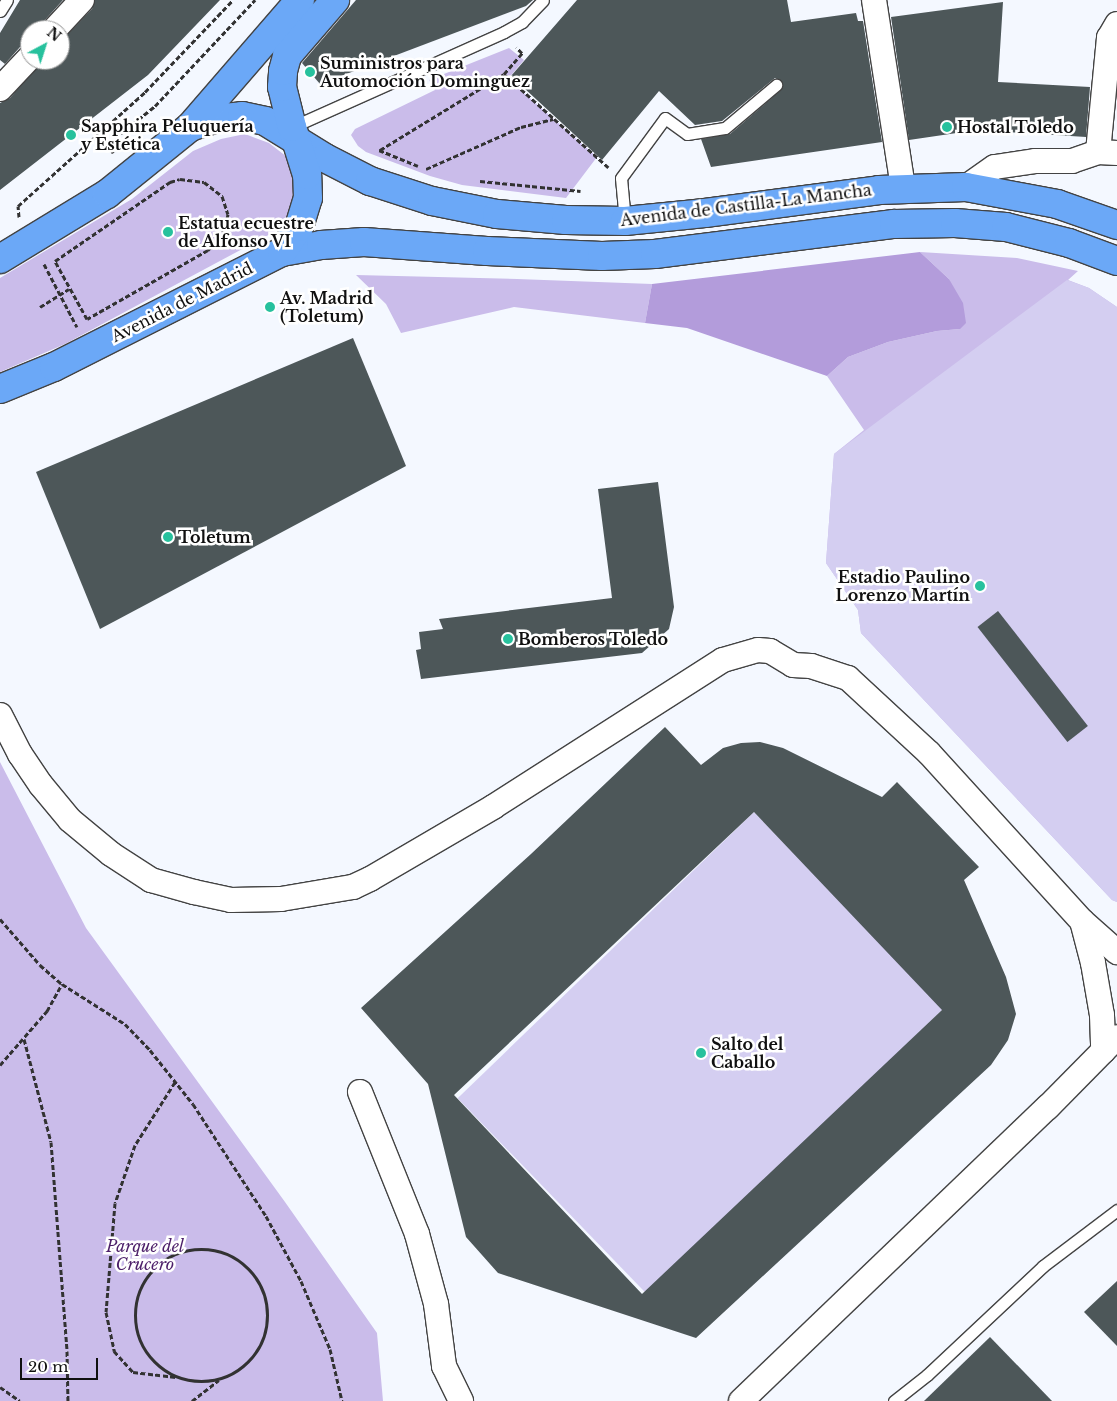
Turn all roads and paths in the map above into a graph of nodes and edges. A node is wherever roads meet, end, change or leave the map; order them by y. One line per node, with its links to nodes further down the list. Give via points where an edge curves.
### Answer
1 (6, 0): 9 (lane)
2 (82, 0): 10 (street)
3 (233, 0): 19 (path, via 145,92)
4 (255, 0): 21 (path, via 155,106)
5 (300, 0): 18 (main road)
6 (335, 0): 20 (main road, Avenida de Madrid, via 287,56 282,87)
7 (543, 0): 12 (lane, via 522,22)
8 (874, 0): 29 (street)
9 (0, 11)
10 (63, 20)
11 (1117, 24): 22 (street, via 1109,38)
12 (504, 32): 14 (path, via 522,53); 20 (lane)
13 (20, 68): 16 (street)
14 (504, 74): 17 (path); 24 (path, via 380,150)
15 (776, 85): 26 (lane, via 725,128 687,134 665,118)
16 (0, 89)
17 (554, 119): 24 (path, via 520,127); 26 (path)
18 (190, 127): 20 (main road, via 214,119 242,116); 34 (main road, via 107,194)
19 (102, 131): 21 (path); 31 (path, via 18,206)
20 (294, 134): 30 (main road, Avenida de Castilla-La Mancha, via 370,181 432,202 497,214 566,220); 33 (main road, Avenida de Madrid, via 307,175 308,198 299,227)
21 (109, 143): 23 (path, via 114,152)
22 (1108, 152): 28 (street, via 1072,161 1035,161 995,167)
23 (107, 157)
24 (426, 169): 25 (path)
25 (436, 172)
26 (621, 178): 30 (lane)
27 (472, 180): 30 (path)
28 (966, 187): 29 (main road, Avenida de Castilla-La Mancha); 32 (main road, Avenida de Castilla-La Mancha, via 1057,204)
29 (903, 188): 30 (main road, Avenida de Castilla-La Mancha)
30 (624, 208)
31 (20, 220)
32 (1117, 225)
33 (282, 252): 35 (main road, via 364,242 602,256 655,254 884,225 955,223 1006,227 1069,242); 41 (main road, Avenida de Madrid, via 54,367)
34 (0, 259)
35 (1117, 261)
36 (43, 262): 38 (path)
37 (69, 289): 37 (path, via 55,261 170,182 197,180 222,196 228,210 225,228 208,250 86,319); 38 (path)
38 (60, 296): 39 (path); 40 (path)
39 (40, 306)
40 (80, 333)
41 (0, 389)
42 (0, 715): 44 (street, via 41,785 70,820 111,854 151,880 194,892 231,900 281,899 353,887 370,879 723,660 758,650 770,652 793,665 811,666 848,678 929,753)
43 (0, 919): 46 (path, via 40,965)
44 (1082, 920): 45 (street); 48 (street)
45 (1117, 952)
46 (62, 984): 47 (path, via 47,1011); 50 (path, via 125,1024)
47 (24, 1039): 49 (path); 57 (path, via 51,1142)
48 (1110, 1044): 61 (street)
49 (0, 1065)
50 (175, 1082): 53 (path, via 135,1145 115,1204 106,1312 114,1351 133,1372); 59 (path, via 193,1104 266,1216 301,1281 330,1348)
51 (360, 1092): 60 (street, via 417,1234 436,1304 444,1366)
52 (1117, 1210): 62 (lane, via 1043,1266 927,1375)
53 (177, 1377): 54 (path, via 198,1382); 54 (path, via 159,1366 144,1350 136,1330 135,1308 140,1288 152,1270 169,1256 190,1250 212,1249 233,1256 251,1270 263,1290 268,1311 266,1334 256,1354 240,1370)
54 (220, 1379): 58 (path)
55 (0, 1388): 56 (path)
56 (20, 1401)
57 (68, 1401)
58 (192, 1401)
59 (342, 1401)
60 (461, 1401)
61 (742, 1401)
62 (894, 1401)

